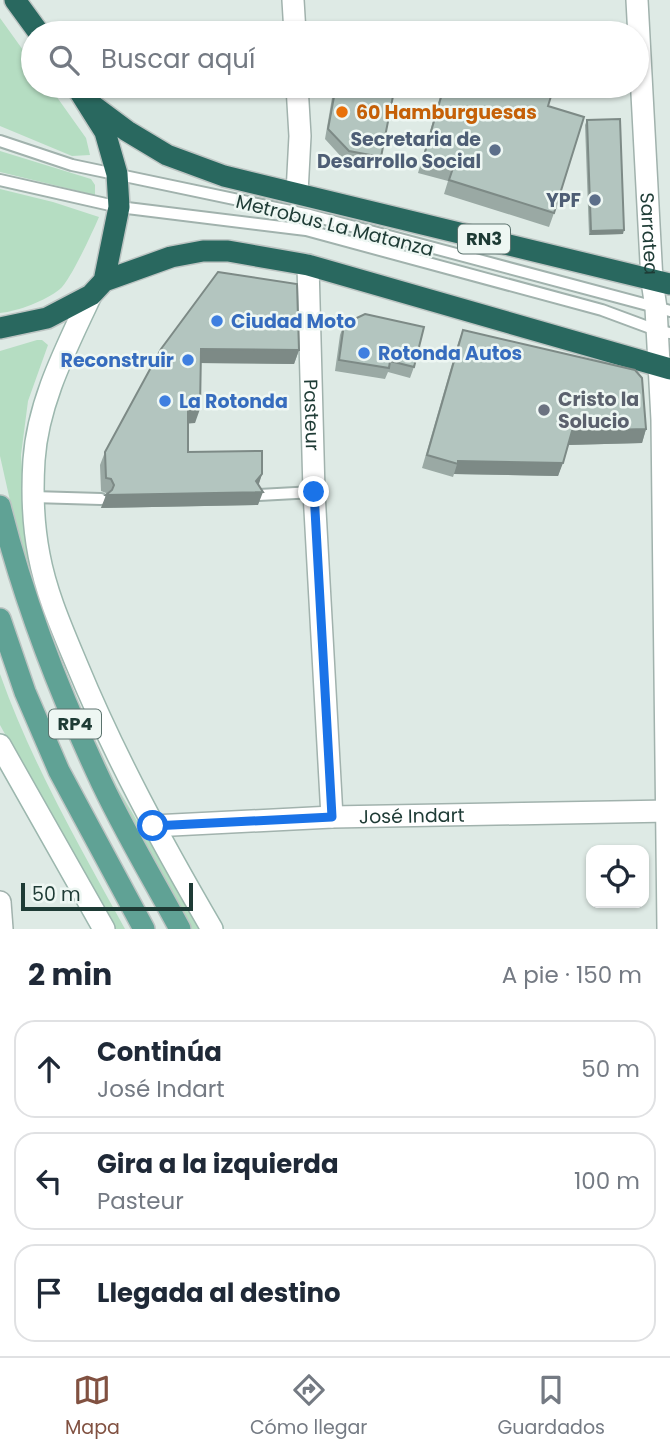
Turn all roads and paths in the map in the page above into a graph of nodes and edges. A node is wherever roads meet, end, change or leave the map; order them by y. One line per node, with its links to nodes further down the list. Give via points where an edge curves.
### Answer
1 (15, 0): 4 (highway)
2 (293, 0): 5 (street)
3 (637, 0): 6 (street, Sarratea)
4 (30, 21)
5 (294, 21)
6 (639, 21)
7 (84, 98): 12 (highway, RN3, via 105,132)
8 (87, 98): 14 (highway, RN3, via 166,155 224,176)
9 (298, 98): 14 (street)
10 (645, 98): 17 (street, Sarratea)
11 (0, 141): 12 (lane, Metrobus La Matanza, via 72,165)
12 (117, 174): 15 (highway, RN3); 19 (lane, Metrobus La Matanza, via 310,215)
13 (0, 180): 15 (lane, Metrobus La Matanza)
14 (298, 193): 17 (highway, RN3)
15 (119, 207): 18 (highway, RN3); 21 (lane, Metrobus La Matanza, via 306,230 603,310)
16 (308, 265): 18 (highway, via 203,251 171,257); 22 (highway); 23 (street, Pasteur)
17 (661, 283): 19 (street, Sarratea)
18 (97, 288): 20 (highway, via 47,318); 25 (street, via 52,382 34,458)
19 (663, 309): 21 (street, Sarratea)
20 (0, 328)
21 (663, 332): 22 (street, Sarratea)
22 (664, 368): 30 (street, Sarratea)
23 (314, 492): 24 (lane); 31 (street, Pasteur)
24 (259, 495)
25 (33, 497): 26 (lane); 32 (street, via 39,555 51,602 102,726)
26 (101, 499)
27 (0, 506): 37 (main road, RP4, via 26,598 60,689 98,775)
28 (0, 619): 36 (main road, RP4, via 59,771)
29 (0, 746): 35 (street)
30 (668, 811): 31 (street, José Indart); 39 (street, Sarratea)
31 (332, 817): 32 (street, José Indart)
32 (153, 826): 38 (street)
33 (0, 902): 34 (street)
34 (2, 929)
35 (104, 929)
36 (144, 929)
37 (180, 929)
38 (212, 929)
39 (668, 929)

